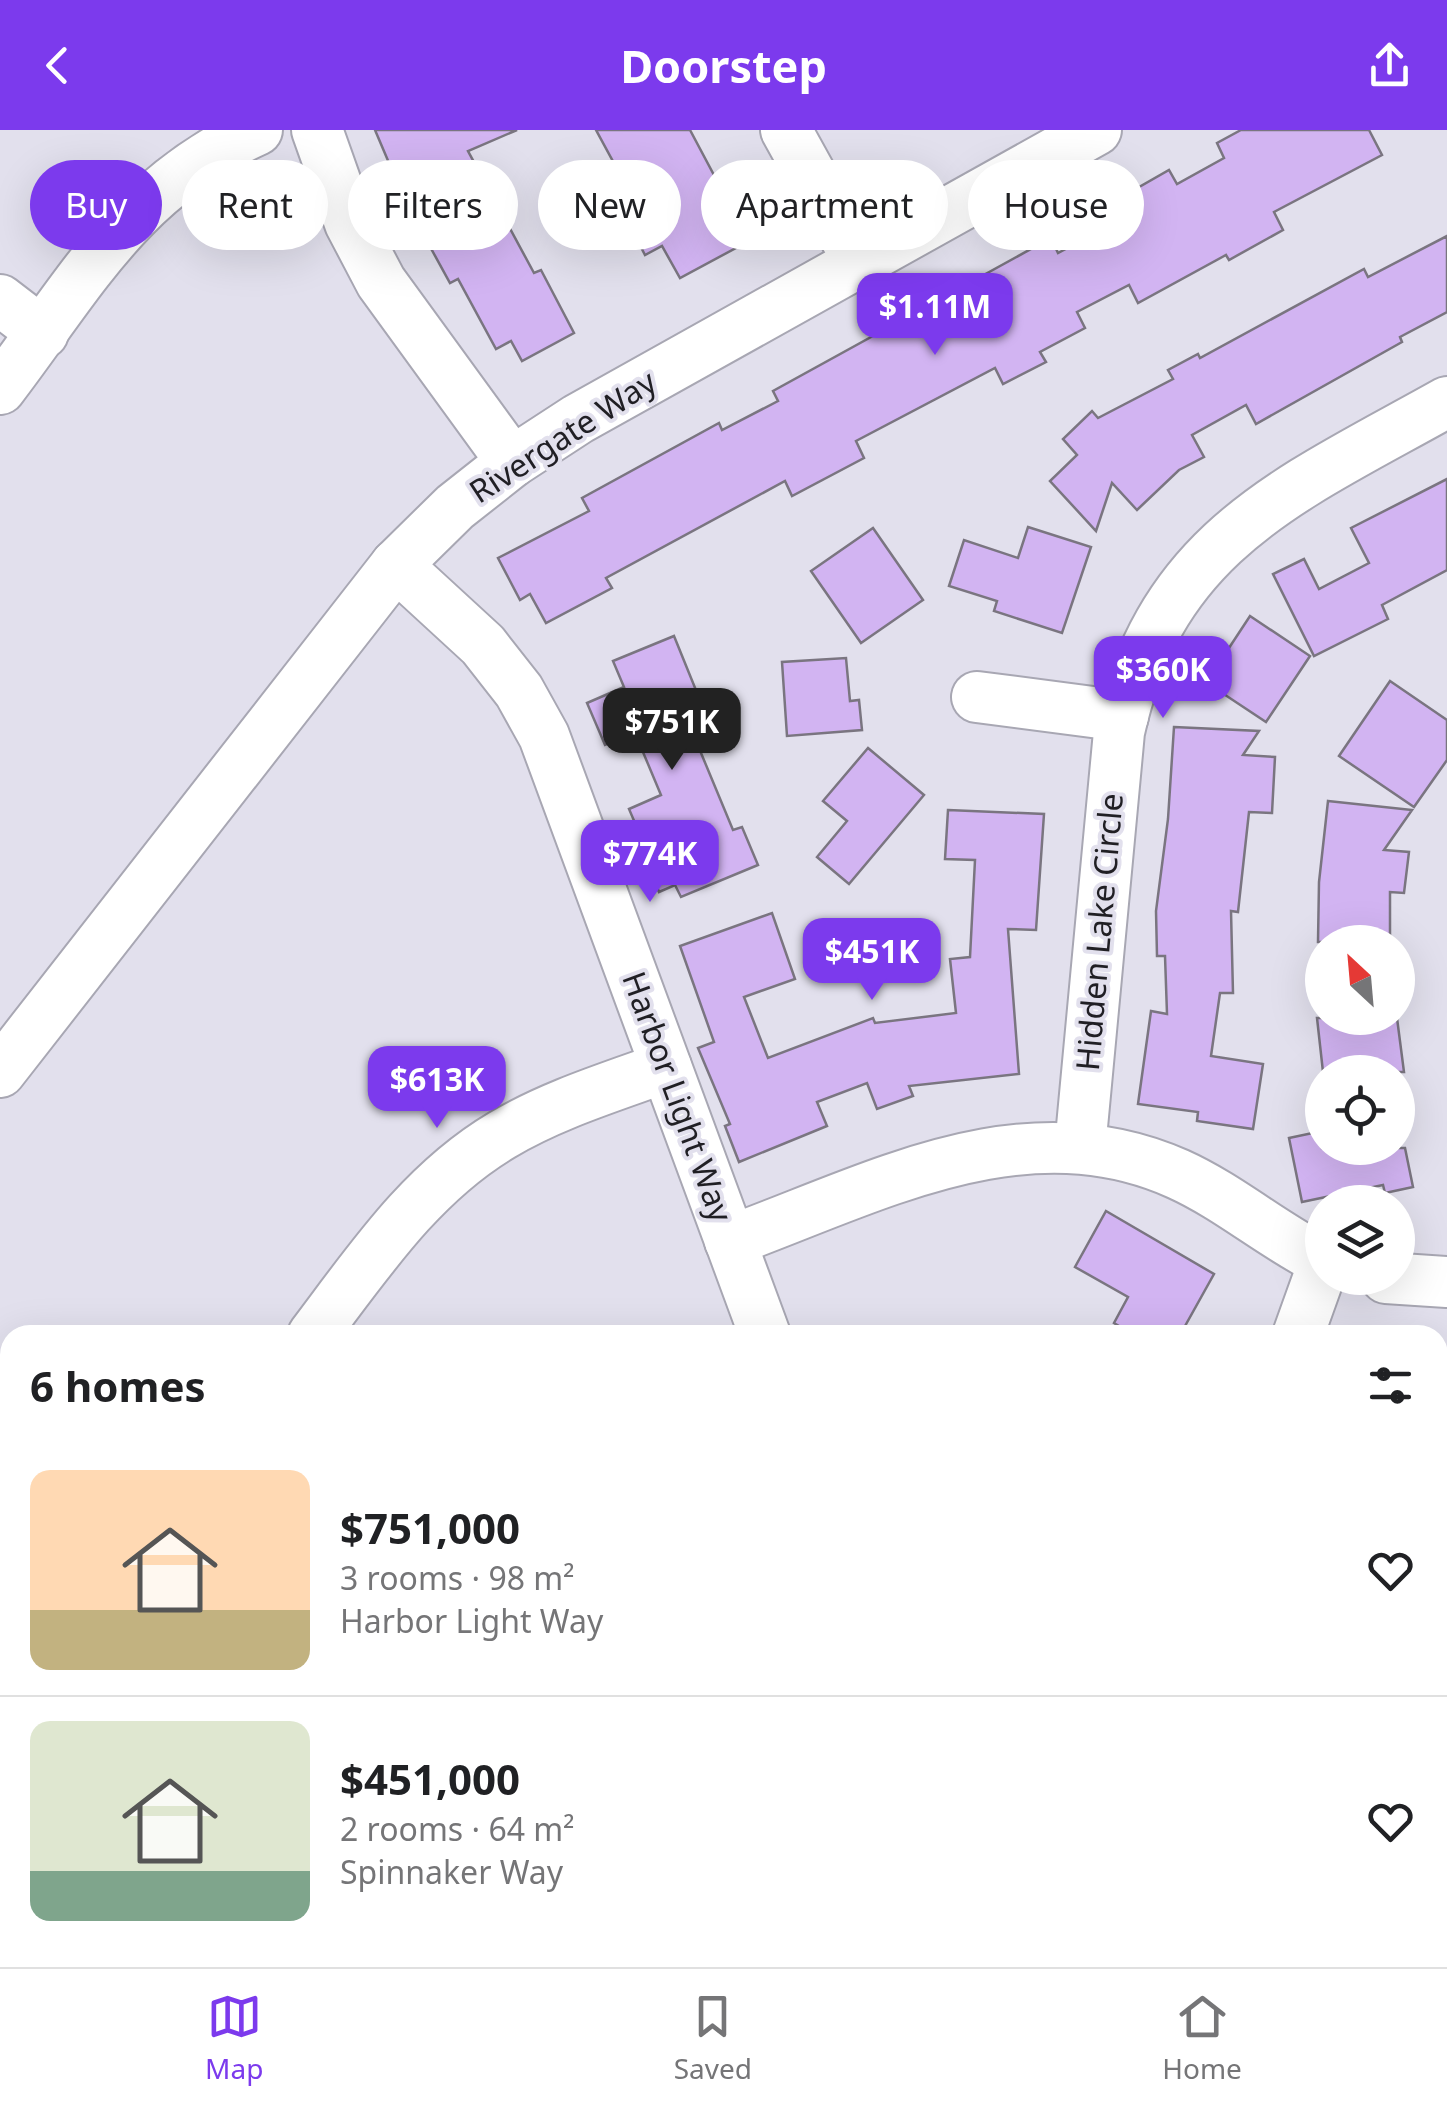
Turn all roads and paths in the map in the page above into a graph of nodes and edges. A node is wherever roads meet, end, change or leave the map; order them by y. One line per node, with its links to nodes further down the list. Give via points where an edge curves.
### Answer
1 (256, 130): 7 (street, via 186,169 146,201 110,238)
2 (317, 130): 10 (street, via 350,223 381,282)
3 (786, 130): 5 (street)
4 (1096, 130): 5 (street, Rivergate Way)
5 (859, 262): 10 (street, Rivergate Way)
6 (0, 300): 7 (street)
7 (43, 333): 8 (street)
8 (0, 389)
9 (1447, 402): 13 (street, Hidden Lake Circle, via 1290,490 1214,548 1151,635)
10 (512, 462): 11 (street, Rivergate Way)
11 (396, 565): 14 (street, Harbor Light Way, via 484,645 544,736); 15 (street, Rivergate Way)
12 (977, 697): 13 (street)
13 (1123, 716): 16 (street, Hidden Lake Circle)
14 (666, 1066): 17 (street, Harbor Light Way); 22 (street, via 502,1134 450,1171 404,1216)
15 (0, 1072)
16 (1080, 1148): 17 (street, via 996,1150 952,1159); 18 (street, via 1177,1174)
17 (730, 1241): 23 (street, Harbor Light Way)
18 (1305, 1252)
19 (1415, 1280): 20 (street)
20 (1447, 1282)
21 (1312, 1295): 24 (street)
22 (320, 1325)
23 (761, 1325)
24 (1302, 1325)

